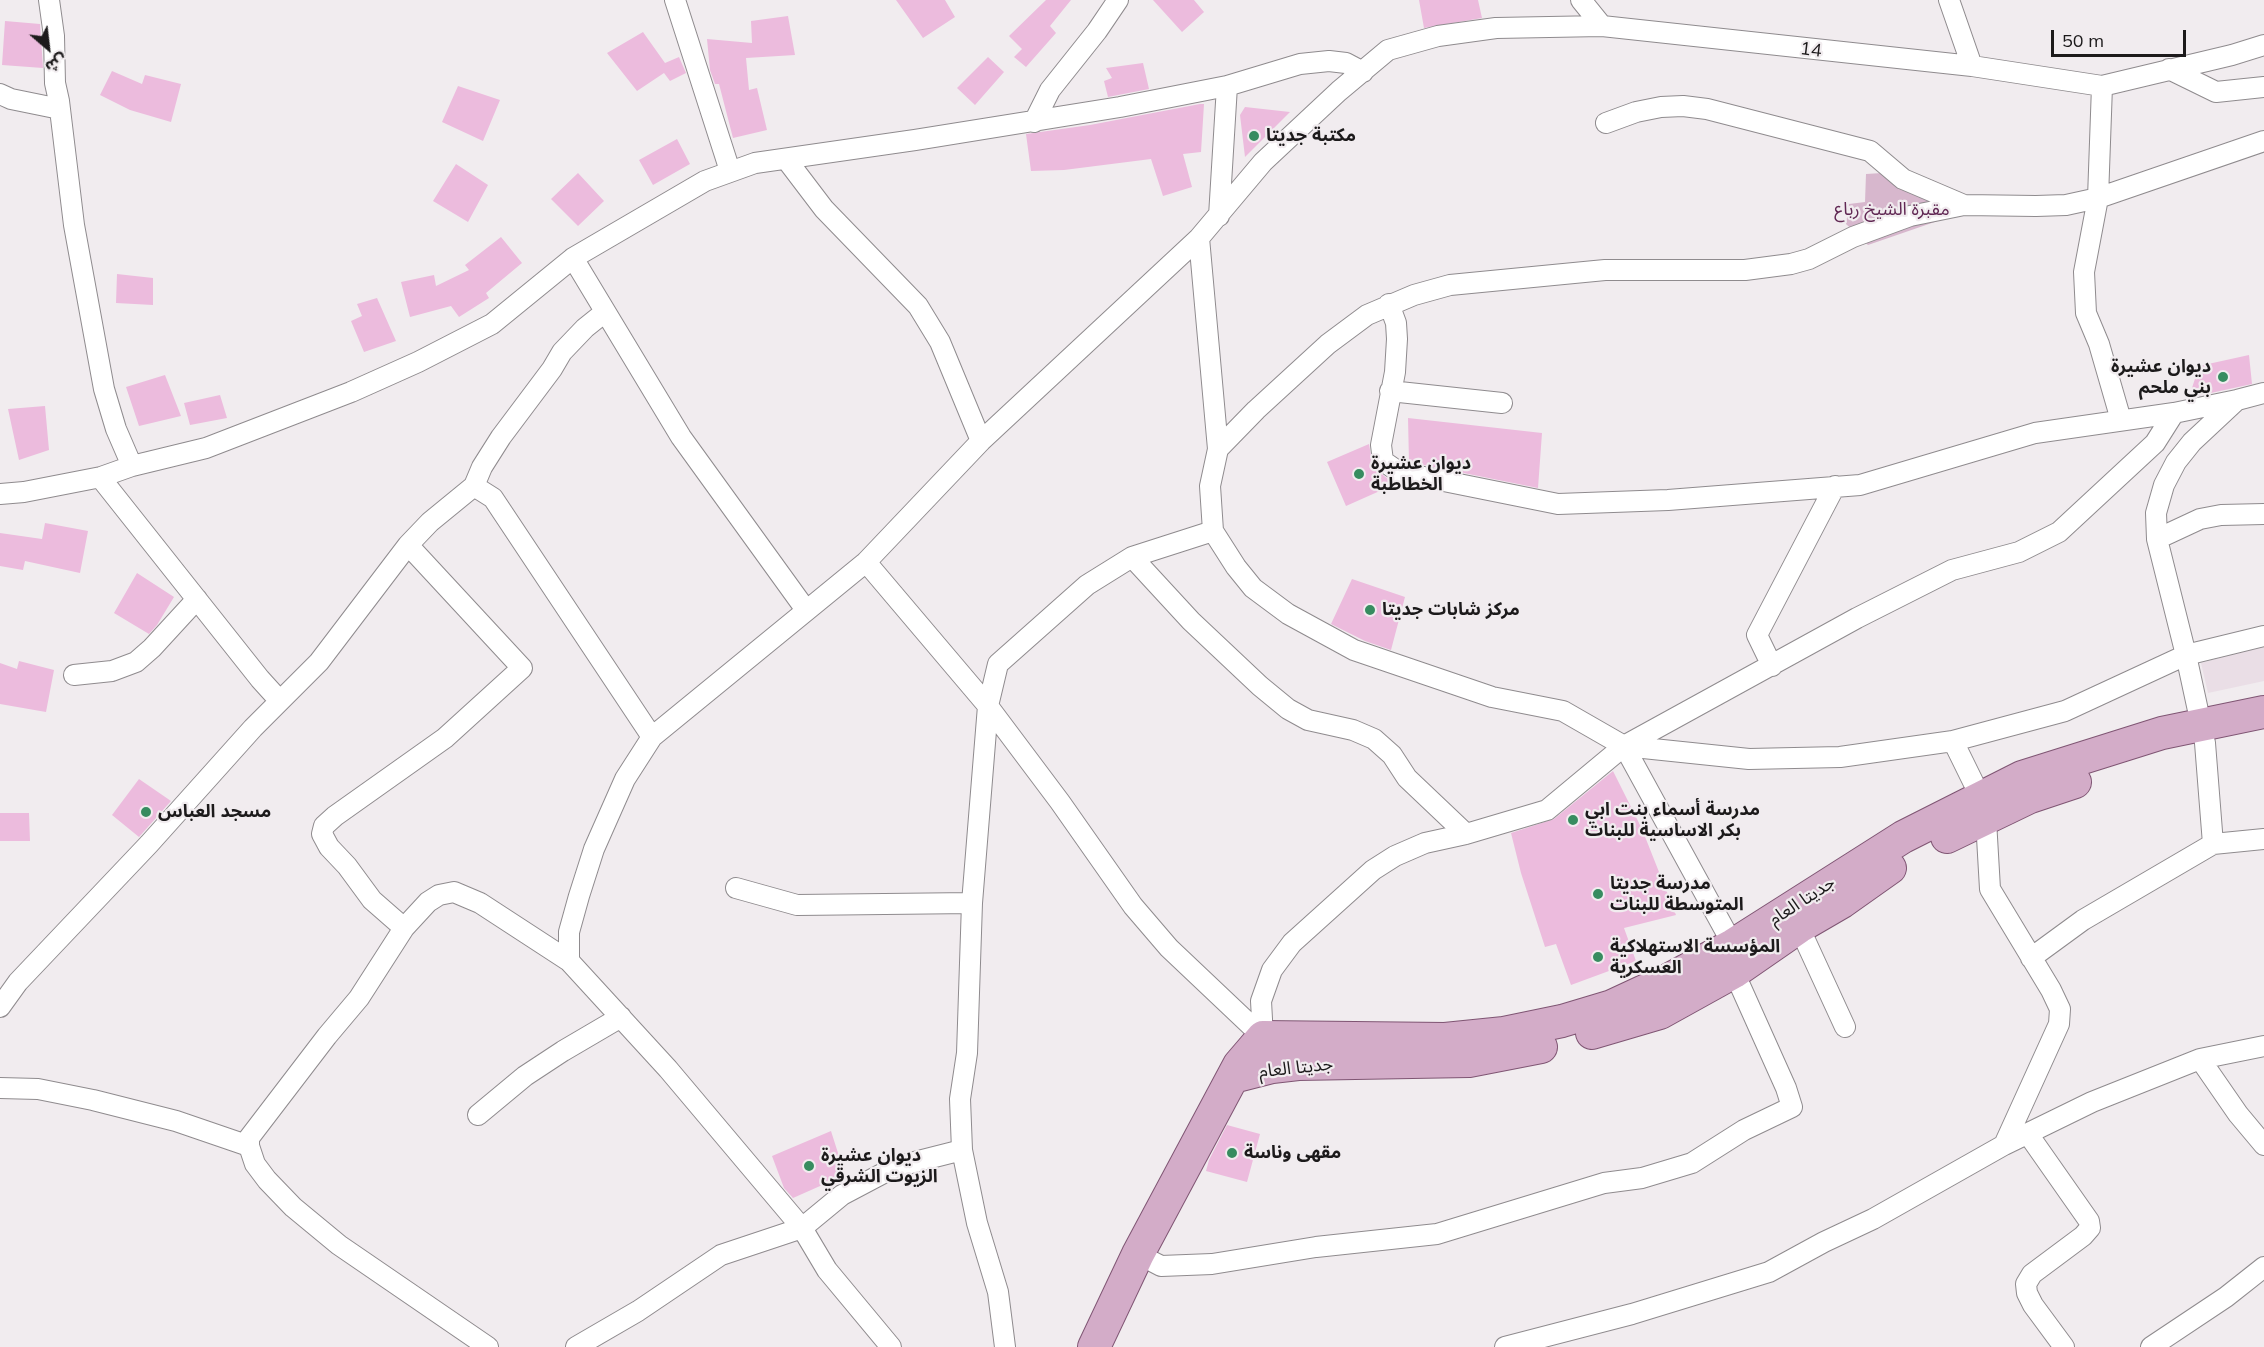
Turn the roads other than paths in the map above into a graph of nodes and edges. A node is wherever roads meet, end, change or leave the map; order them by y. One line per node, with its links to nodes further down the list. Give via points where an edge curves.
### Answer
1 (49, 0): 15 (street)
2 (675, 0): 20 (street)
3 (1118, 0): 16 (street, via 1050,90)
4 (1581, 0): 6 (street)
5 (1948, 0): 8 (street)
6 (1602, 26): 8 (street, 14); 10 (street, 14, via 1496,28 1438,36 1388,50)
7 (2264, 45): 9 (street, 14)
8 (1972, 66): 12 (street, 14)
9 (2169, 69): 12 (street, 14); 13 (street, via 2216,92)
10 (1363, 72): 11 (street, via 1346,63 1329,61 1300,64); 23 (street, 14, via 1263,162)
11 (1227, 86): 16 (street); 23 (street)
12 (2102, 86): 21 (street)
13 (2264, 87)
14 (0, 94): 15 (street)
15 (60, 109): 36 (street, via 74,225 104,389)
16 (1034, 122): 19 (street)
17 (1606, 123): 22 (street, via 1661,107 1707,109 1870,152 1903,179)
18 (2264, 141): 21 (street)
19 (786, 159): 20 (street); 34 (street, via 824,209 918,306 940,342)
20 (730, 171): 25 (street)
21 (2098, 198): 22 (street, via 2066,205); 33 (street, via 2084,272 2086,313)
22 (1964, 205): 26 (street, via 1910,216 1853,237 1809,259 1774,267 1605,270 1450,285)
23 (1219, 216): 24 (street, 14)
24 (1199, 238): 34 (street, 14); 35 (street)
25 (573, 258): 27 (street); 36 (street, via 492,324 418,362 206,448)
26 (1389, 304): 28 (street, via 1397,339); 35 (street, via 1366,315 1328,344)
27 (605, 312): 38 (street, via 562,352 501,436); 48 (street, via 681,437)
28 (1390, 391): 31 (street); 39 (street, via 1382,455 1383,461 1399,472 1558,504 1668,500)
29 (2264, 393): 30 (street)
30 (2237, 400): 32 (street); 43 (street, via 2192,442 2163,484 2156,513)
31 (1502, 404)
32 (2174, 413): 33 (street); 51 (street, via 2155,442 2060,532 2019,552 1952,570)
33 (2121, 420): 39 (street, via 2035,433 1860,485)
34 (981, 441): 46 (street, 14)
35 (1218, 449): 42 (street, via 1210,486)
36 (132, 466): 37 (street)
37 (101, 477): 40 (street); 47 (street)
38 (474, 486): 44 (street); 58 (street, via 493,498)
39 (1835, 486): 51 (street, via 1757,635)
40 (0, 494)
41 (2264, 514): 43 (street, via 2221,514)
42 (1213, 531): 45 (street); 60 (street, via 1253,588 1335,641 1444,682 1563,711)
43 (2157, 539): 50 (street)
44 (408, 545): 53 (street, via 319,662); 69 (street, via 522,668 445,738 324,826 322,834 329,847 372,900)
45 (1132, 557): 54 (street, via 1087,585 999,664); 62 (street, via 1191,621 1288,709 1308,720 1374,739 1392,755 1407,778)
46 (866, 562): 48 (street, 14); 54 (street)
47 (197, 599): 52 (street, via 136,662 112,671); 53 (street)
48 (806, 610): 58 (street, 14)
49 (2264, 636): 50 (street)
50 (2186, 655): 57 (street); 59 (street, via 2065,711)
51 (1772, 666): 60 (street)
52 (74, 675)
53 (279, 700): 73 (street, via 24,975)
54 (988, 706): 67 (street); 76 (street, via 1133,906 1169,948)
55 (2264, 712): 57 (main road, جديتا العام)
56 (2264, 729): 57 (main road, جديتا العام)
57 (2203, 733): 61 (main road, جديتا العام, via 2030,797); 64 (street)
58 (652, 737): 72 (street, 14, via 625,779 594,849 569,932)
59 (1953, 741): 60 (street, via 1840,758 1749,759); 61 (street)
60 (1624, 746): 62 (street, via 1547,810); 71 (street)
61 (1984, 808): 66 (main road, جديتا العام, via 1884,871); 70 (street, via 1990,889)
62 (1467, 834): 76 (street, via 1425,843 1380,866 1292,943 1272,970 1261,1001)
63 (2264, 839): 64 (street)
64 (2213, 844): 70 (street, via 2083,920)
65 (736, 888): 67 (street, via 797,905)
66 (1835, 892): 68 (main road, جديتا العام); 71 (main road, جديتا العام)
67 (972, 903): 86 (street, via 967,1053 960,1098)
68 (1800, 927): 71 (main road, جديتا العام); 75 (street)
69 (404, 928): 72 (street, via 428,902 454,892 480,903); 85 (street, via 359,998 256,1127)
70 (2031, 958): 83 (street, via 2060,1009 2060,1024)
71 (1733, 959): 76 (main road, جديتا العام, via 1668,980 1612,1006 1516,1030 1445,1040); 79 (main road, جديتا العام, via 1659,1013 1526,1050 1469,1061 1298,1064); 88 (street, via 1792,1107 1744,1130 1692,1163 1642,1178 1604,1183 1437,1234 1316,1247 1212,1264 1161,1266)
72 (569, 961): 74 (street)
73 (0, 1007)
74 (621, 1017): 81 (street, via 525,1076); 87 (street)
75 (1845, 1027)
76 (1263, 1037): 79 (main road, جديتا العام)
77 (2264, 1046): 78 (street)
78 (2200, 1059): 82 (street, via 2092,1102); 84 (street)
79 (1233, 1077): 88 (main road)
80 (0, 1088): 85 (street, via 38,1089 93,1100 176,1121)
81 (478, 1115)
82 (2028, 1134): 83 (street); 97 (street, via 2089,1221 2090,1228 2083,1236 2032,1274 2026,1284 2033,1305)
83 (2004, 1145): 90 (street, via 1769,1272 1632,1314)
84 (2264, 1145)
85 (249, 1146): 91 (street, via 255,1164 293,1207 339,1245)
86 (962, 1150): 87 (street, via 895,1167 842,1195); 94 (street, via 977,1223 998,1292)
87 (802, 1228): 92 (street, via 721,1255); 93 (street, via 827,1270)
88 (1138, 1254): 95 (main road)
89 (2264, 1267): 98 (street)
90 (1572, 1339): 96 (street)
91 (488, 1347)
92 (576, 1347)
93 (891, 1347)
94 (1005, 1347)
95 (1094, 1347)
96 (1505, 1347)
97 (2064, 1347)
98 (2151, 1347)

